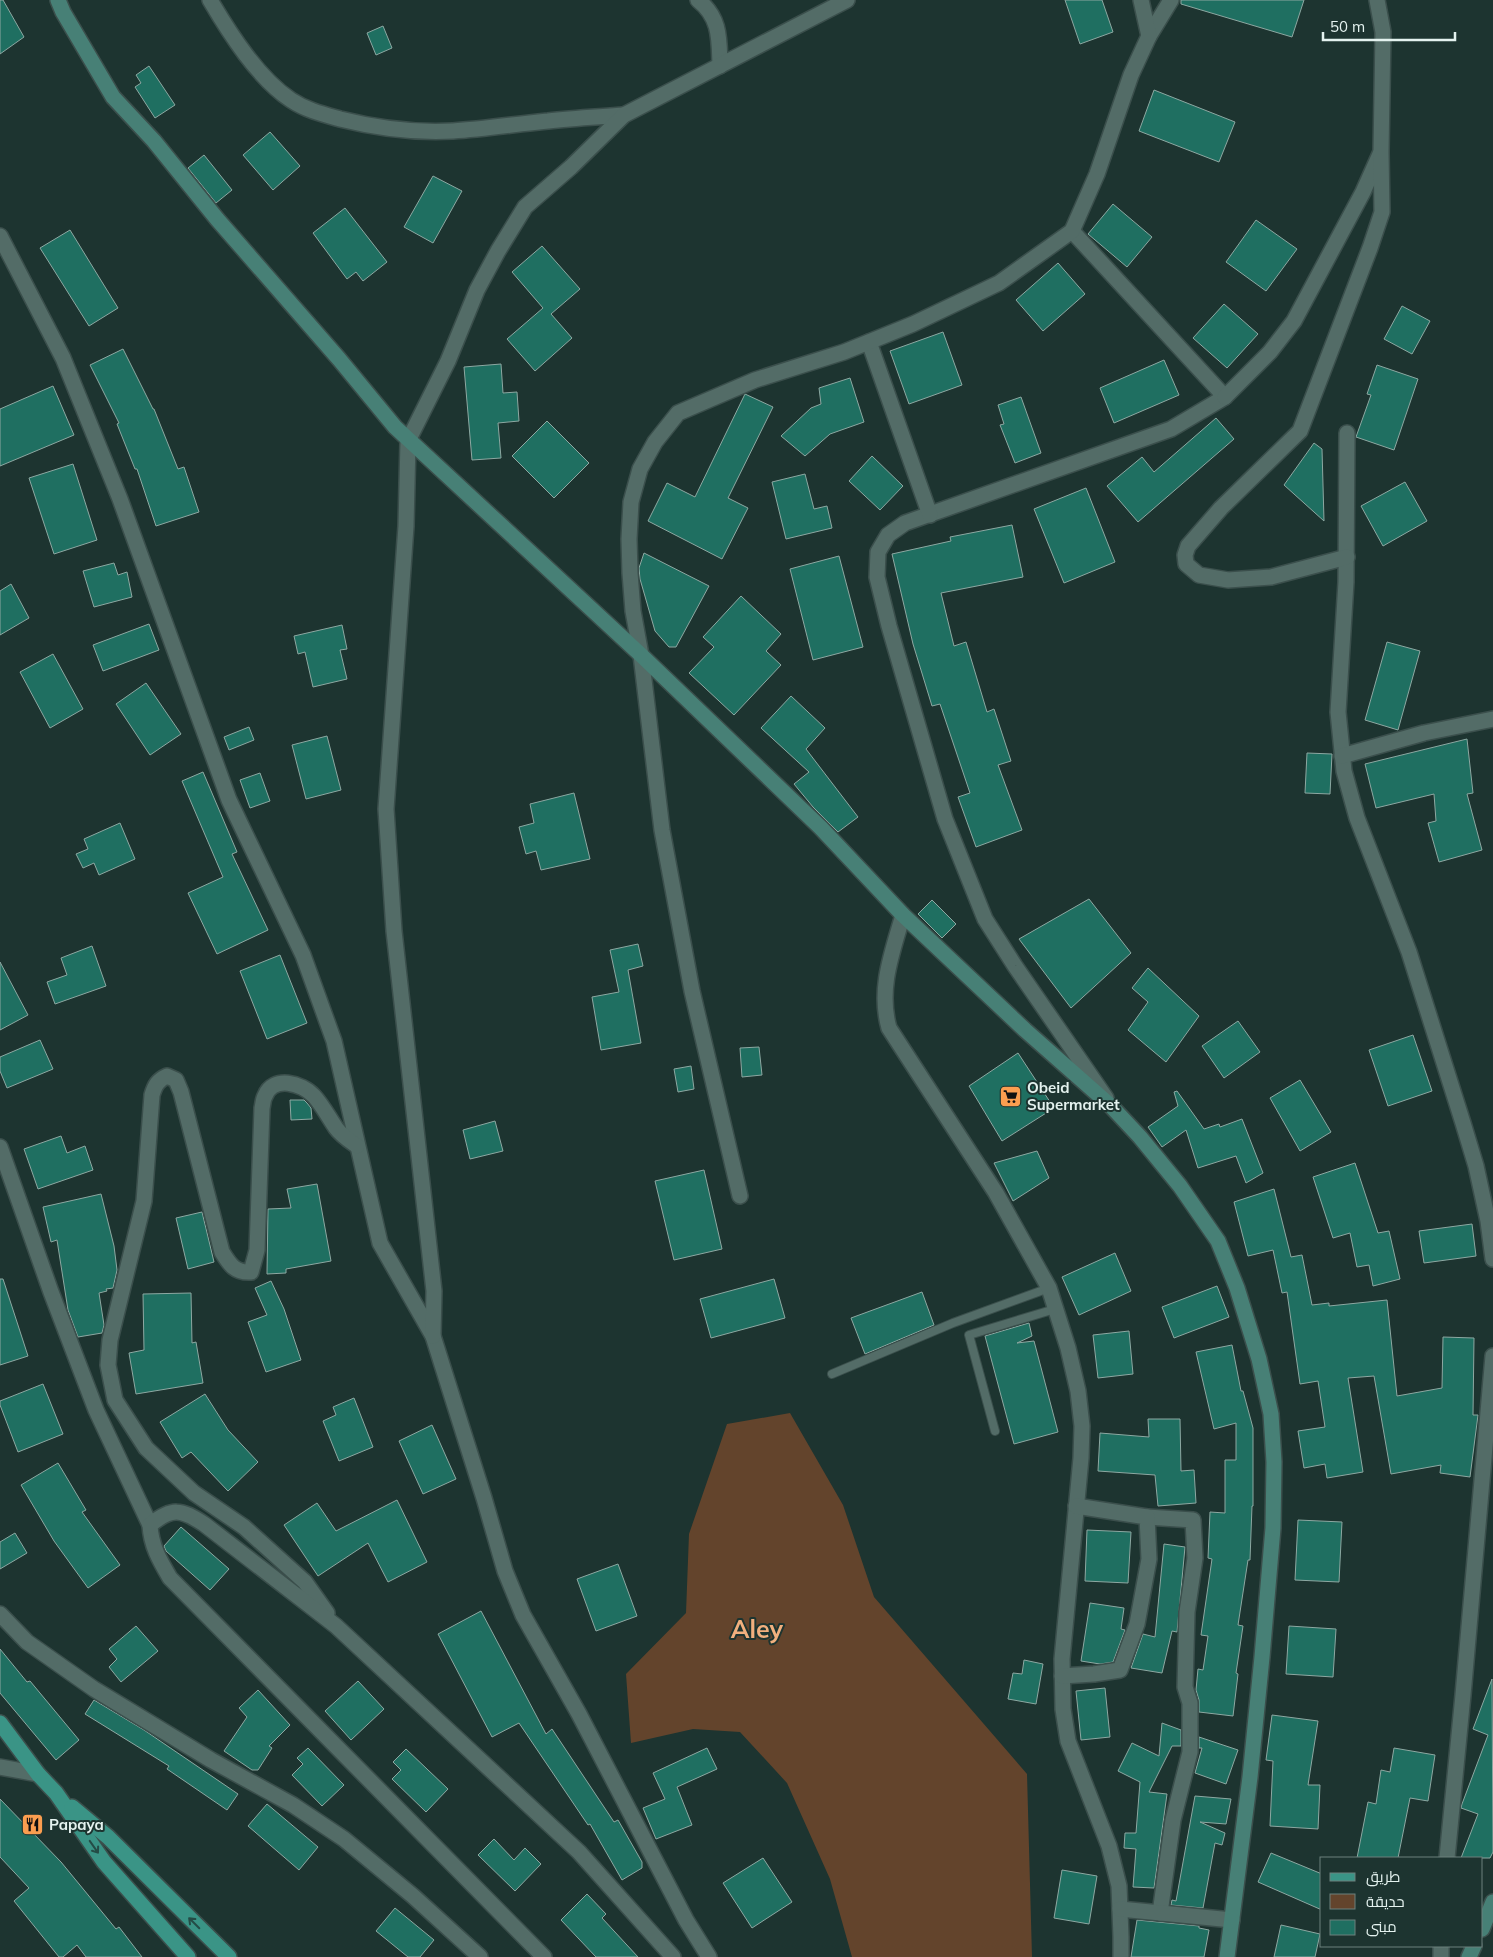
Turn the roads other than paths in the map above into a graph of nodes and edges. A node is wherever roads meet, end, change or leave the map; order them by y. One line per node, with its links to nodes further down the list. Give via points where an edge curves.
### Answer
1 (58, 0): 17 (main road, via 113,97)
2 (210, 0): 10 (street, via 264,76 290,99 312,112 380,127 453,131)
3 (698, 0): 9 (street, via 715,18)
4 (847, 0): 9 (street)
5 (1140, 0): 8 (street)
6 (1171, 0): 8 (street)
7 (1377, 0): 11 (street, via 1383,32)
8 (1149, 36): 12 (street)
9 (720, 66): 10 (street)
10 (624, 115): 17 (street, via 525,208 476,290 448,361)
11 (1381, 152): 15 (street, via 1294,321 1270,352); 19 (street, via 1382,212 1300,431 1221,508 1188,546 1185,555 1186,564 1199,576 1228,580 1271,577)
12 (1072, 231): 14 (street, via 999,282); 15 (street)
13 (0, 236): 25 (street, via 63,358 120,499 229,800 303,955 334,1041)
14 (869, 342): 18 (street); 20 (street, via 755,380 678,413 655,442 640,469 631,502 629,539 633,612)
15 (1225, 398): 18 (street, via 1171,429)
16 (1347, 433): 19 (street)
17 (408, 441): 20 (main road); 31 (street, via 406,535 386,808 394,931 434,1290)
18 (930, 515): 24 (street, via 905,524 888,535 878,552 877,578 928,766 945,819 985,919)
19 (1347, 557): 22 (street, via 1338,712)
20 (642, 655): 23 (main road, via 821,828); 27 (street, via 662,830 692,991)
21 (1493, 719): 22 (street, via 1424,733)
22 (1342, 756): 28 (street, via 1357,818 1409,952 1476,1166)
23 (903, 915): 24 (main road); 29 (street, via 885,990 884,1011 889,1028 996,1193)
24 (1111, 1106): 49 (main road, via 1180,1186 1218,1241 1237,1288 1259,1359 1271,1414 1273,1528 1250,1777)
25 (357, 1146): 31 (street, via 380,1243); 39 (street, via 337,1130 306,1089 288,1083 271,1087 262,1108 257,1250 251,1272 241,1273 230,1266 222,1252 176,1080 168,1076 160,1080 152,1095 144,1201 110,1340 108,1366 114,1400 146,1448 194,1494 244,1527 305,1582)
26 (0, 1147): 37 (street, via 96,1410)
27 (740, 1196)
28 (1493, 1259)
29 (1049, 1288): 30 (street); 33 (lane, via 953,1323)
30 (1055, 1309): 34 (lane, via 969,1335); 35 (street, via 1068,1348 1082,1426)
31 (433, 1336): 56 (street, via 505,1571 523,1615)
32 (1493, 1356): 45 (street)
33 (832, 1374)
34 (995, 1431)
35 (1076, 1506): 36 (street); 40 (street)
36 (1147, 1517): 40 (street, via 1149,1560 1137,1624 1120,1670); 48 (street, via 1193,1520 1195,1558 1187,1612 1185,1687 1190,1703 1190,1752 1173,1820)
37 (150, 1525): 39 (street, via 164,1514 181,1512 191,1516); 54 (street, via 155,1552 170,1578)
38 (0, 1614): 53 (street, via 27,1642 94,1689 293,1805 344,1840 413,1896)
39 (336, 1626): 55 (street, via 579,1852)
40 (1062, 1676): 47 (street, via 1068,1741 1109,1846 1119,1886)
41 (0, 1723): 43 (main road)
42 (0, 1766): 43 (street)
43 (38, 1774): 44 (main road)
44 (56, 1793): 51 (main road, one-way to 51, via 104,1862); 52 (main road, one-way to 44, via 108,1837)
45 (1447, 1857)
46 (1493, 1902): 50 (main road)
47 (1120, 1909): 48 (street); 57 (street)
48 (1160, 1913): 49 (street)
49 (1232, 1920): 58 (main road)
50 (1483, 1927)
51 (188, 1957)
52 (229, 1957)
53 (480, 1957)
54 (544, 1957)
55 (673, 1957)
56 (708, 1957)
57 (1121, 1957)
58 (1226, 1957)

